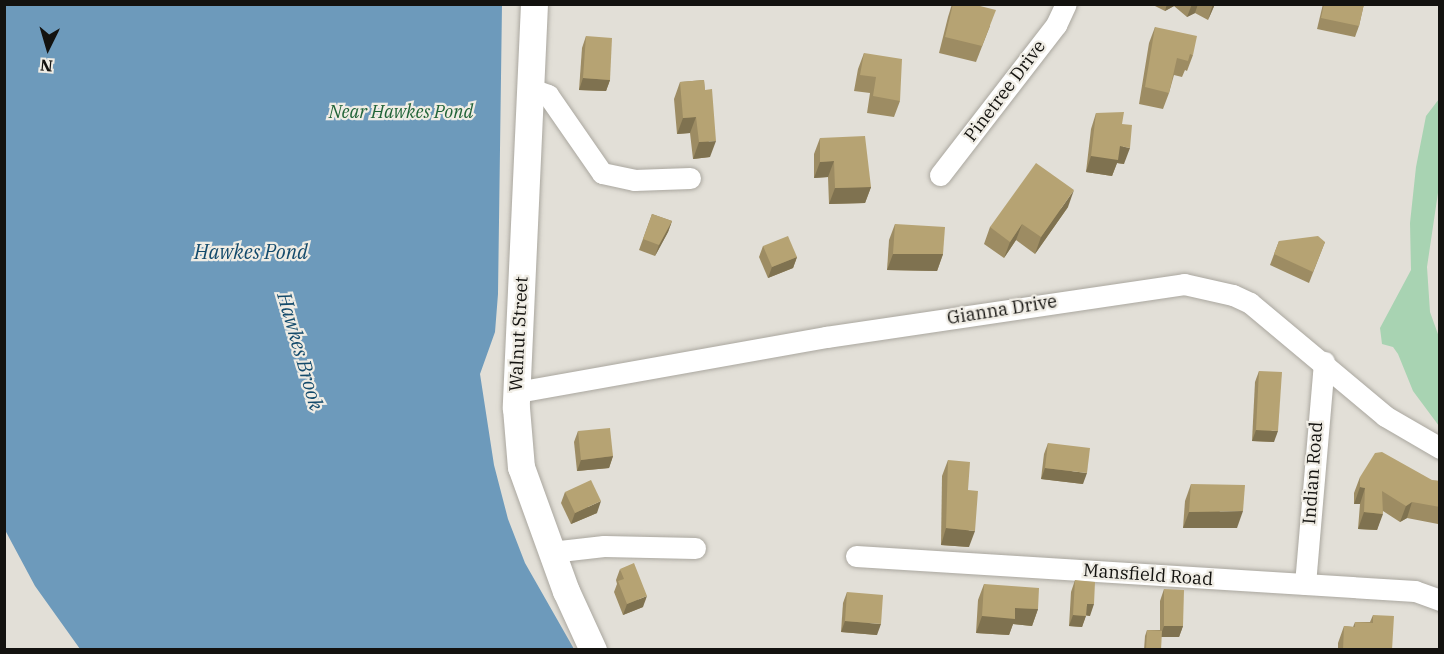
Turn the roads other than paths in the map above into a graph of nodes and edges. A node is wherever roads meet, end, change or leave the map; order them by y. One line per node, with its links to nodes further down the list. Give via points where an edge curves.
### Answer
1 (534, 4): 3 (main road, Walnut Street)
2 (1066, 4): 4 (street, Pinetree Drive, via 1056,25)
3 (531, 90): 5 (street, via 548,95 602,173 634,180); 7 (main road, Walnut Street)
4 (940, 175)
5 (690, 178)
6 (1324, 362): 7 (street, Gianna Drive, via 1250,303 1218,290 1184,284 826,337); 8 (street, Gianna Drive, via 1385,416); 12 (street, Indian Road)
7 (517, 392): 10 (main road, Walnut Street, via 521,467)
8 (1440, 448)
9 (695, 548): 10 (street, via 604,546)
10 (551, 552): 14 (main road, Walnut Street)
11 (856, 556): 12 (street, Mansfield Road)
12 (1305, 585): 13 (street, Mansfield Road, via 1415,591)
13 (1440, 600)
14 (593, 650)

